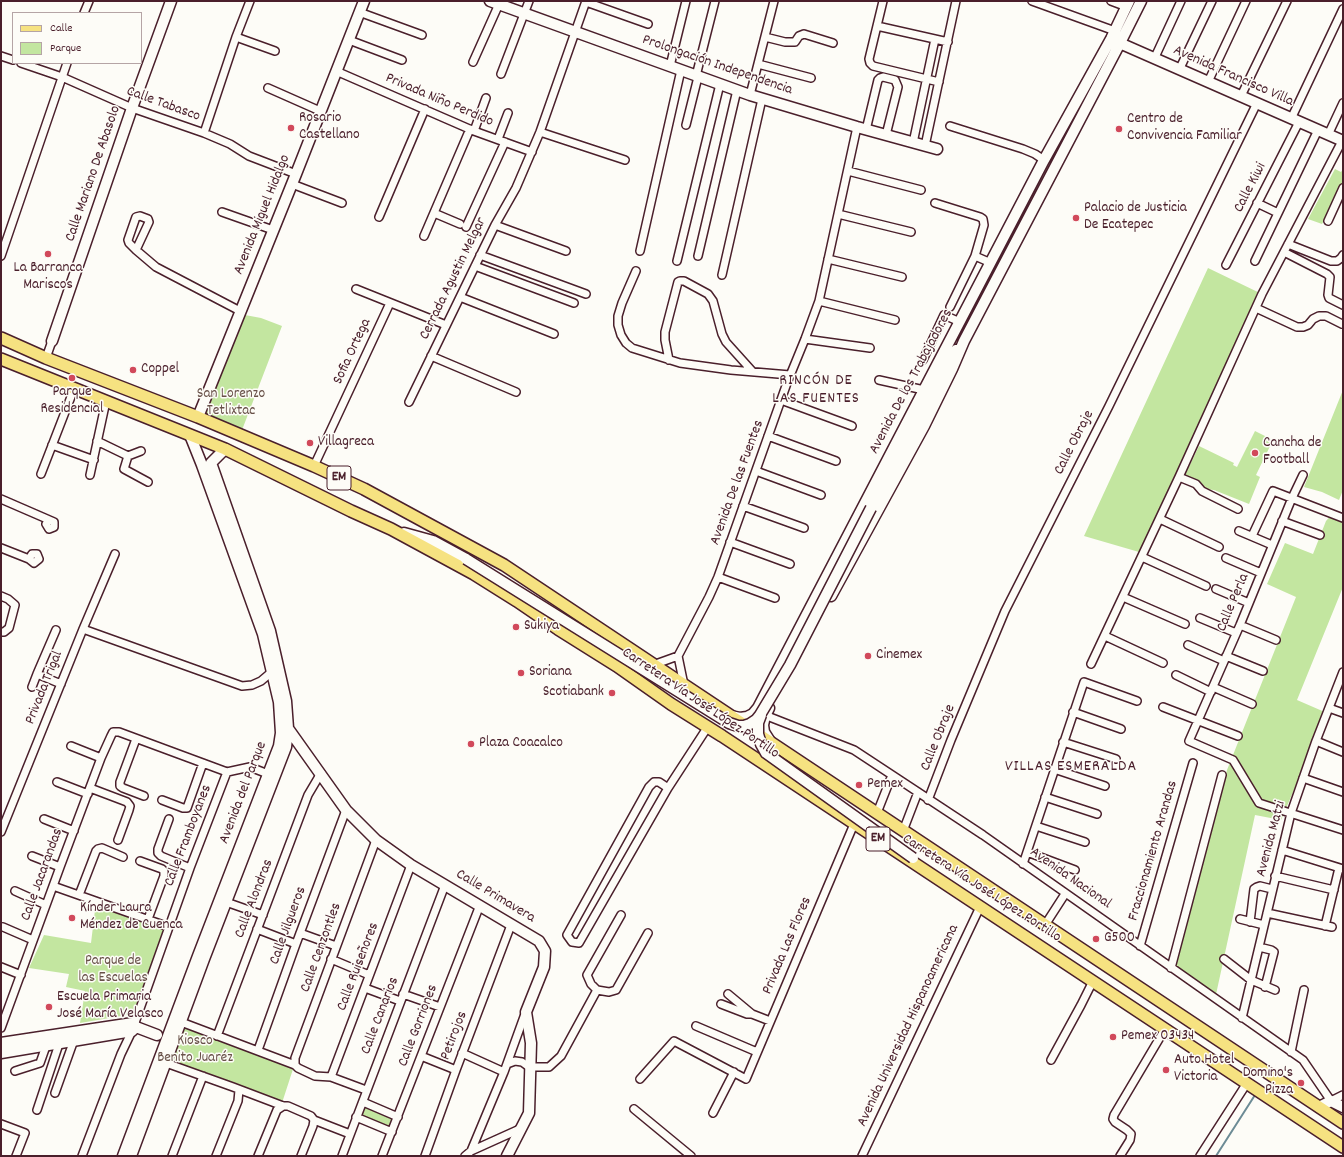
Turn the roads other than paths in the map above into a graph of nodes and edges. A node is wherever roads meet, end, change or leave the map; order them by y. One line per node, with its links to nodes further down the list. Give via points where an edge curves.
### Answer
1 (89, 1): 22 (street)
2 (171, 1): 67 (street, Calle Mariano De Abasolo)
3 (250, 1): 30 (street)
4 (364, 1): 23 (street, Avenida Miguel Hidalgo)
5 (529, 1): 24 (street)
6 (686, 1): 46 (street)
7 (715, 1): 52 (street)
8 (774, 1): 29 (street)
9 (883, 1): 26 (street)
10 (956, 1): 34 (street)
11 (1032, 1): 31 (street)
12 (1110, 1): 20 (street)
13 (1141, 1): 31 (street)
14 (1181, 1): 38 (street)
15 (1212, 1): 47 (street)
16 (1246, 1): 57 (street)
17 (1287, 1): 62 (street)
18 (586, 2): 25 (street); 27 (street, Cerrada Agustin Melgar)
19 (495, 3): 24 (street, Prolongación Independencia); 42 (street)
20 (1128, 4): 31 (street)
21 (1343, 9): 71 (street, Calle Kiwi)
22 (84, 12)
23 (359, 12): 28 (street); 33 (street, Avenida Miguel Hidalgo)
24 (524, 13): 27 (street, Prolongación Independencia); 51 (street)
25 (648, 24)
26 (877, 26): 32 (street); 55 (street, via 870,63 873,66)
27 (576, 31): 46 (street, Prolongación Independencia); 77 (street, Cerrada Agustin Melgar)
28 (422, 35)
29 (765, 36): 35 (street, via 795,42 804,34); 45 (street)
30 (236, 37): 37 (street); 78 (street)
31 (1115, 38): 57 (street, Avenida Francisco Villa); 88 (street, Avenida De los Trabajadores); 144 (street, Avenida De los Trabajadores, via 1086,106)
32 (935, 39): 34 (street); 55 (street)
33 (348, 40): 41 (street); 49 (street, Avenida Miguel Hidalgo)
34 (948, 42): 56 (street)
35 (833, 43)
36 (1147, 50): 38 (street)
37 (275, 51)
38 (1156, 55): 47 (street)
39 (1, 56): 40 (street)
40 (12, 60)
41 (402, 60)
42 (473, 62)
43 (24, 64): 53 (street, Calle Tabasco)
44 (67, 64): 53 (street)
45 (758, 64): 54 (street); 61 (street)
46 (670, 66): 48 (street, Prolongación Independencia)
47 (1181, 66): 50 (street)
48 (681, 70): 52 (street, Prolongación Independencia); 110 (street)
49 (336, 71): 68 (street, Privada Niño Perdido); 69 (street, Avenida Miguel Hidalgo)
50 (1191, 71)
51 (501, 74)
52 (697, 76): 58 (street, Prolongación Independencia); 72 (street)
53 (62, 78): 67 (street, Calle Tabasco); 114 (street)
54 (811, 78)
55 (926, 79): 56 (street); 83 (street)
56 (939, 82): 84 (street)
57 (1208, 82): 62 (street, Avenida Francisco Villa)
58 (720, 84): 60 (street, Prolongación Independencia); 118 (street)
59 (268, 88): 69 (street)
60 (737, 90): 61 (street, Prolongación Independencia); 115 (street)
61 (750, 95): 64 (street, Prolongación Independencia)
62 (1241, 96): 65 (street, Avenida Francisco Villa)
63 (486, 98): 75 (street)
64 (762, 99): 74 (street, Prolongación Independencia); 124 (street)
65 (1256, 103): 71 (street, Avenida Francisco Villa); 275 (street, Calle Obraje, via 1112,399 1005,611)
66 (1343, 103): 80 (street)
67 (132, 108): 78 (street, Calle Tabasco); 143 (street, Calle Mariano De Abasolo)
68 (425, 110): 75 (street, Privada Niño Perdido); 101 (street)
69 (320, 112): 90 (street, Avenida Miguel Hidalgo)
70 (508, 113): 81 (street)
71 (1295, 120): 76 (street, Avenida Francisco Villa); 96 (street, Calle Kiwi)
72 (686, 125)
73 (950, 126): 88 (street, via 1023,148)
74 (862, 129): 79 (street, Prolongación Independencia); 79 (street, Avenida De las Fuentes, via 878,80 883,77 895,80 898,87); 89 (street, Avenida De las Fuentes)
75 (472, 130): 81 (street, Privada Niño Perdido); 98 (street)
76 (1318, 130): 80 (street, Avenida Francisco Villa); 99 (street)
77 (540, 132): 86 (street, Cerrada Agustin Melgar); 87 (street)
78 (204, 133): 90 (street, Calle Tabasco, via 230,144 249,156)
79 (886, 135): 83 (street, Prolongación Independencia)
80 (1328, 135): 82 (street, Avenida Francisco Villa)
81 (501, 140): 86 (street, Privada Niño Perdido); 98 (street, via 463,225)
82 (1343, 141): 107 (street)
83 (913, 143): 84 (street, Prolongación Independencia)
84 (925, 146): 85 (street, Prolongación Independencia)
85 (937, 149)
86 (532, 152): 103 (street, Cerrada Agustin Melgar, via 516,188)
87 (625, 160)
88 (1044, 160): 120 (street, Avenida De los Trabajadores)
89 (848, 171): 93 (street); 100 (street, Avenida De las Fuentes)
90 (296, 174): 91 (street, Avenida Miguel Hidalgo)
91 (292, 184): 94 (street); 104 (street, Avenida Miguel Hidalgo)
92 (1343, 188): 102 (street)
93 (921, 190)
94 (342, 203)
95 (935, 203): 116 (street, via 984,219)
96 (1257, 203): 99 (street); 121 (street, Calle Kiwi)
97 (222, 212): 104 (street)
98 (434, 213): 106 (street)
99 (1278, 213): 119 (street)
100 (838, 214): 105 (street); 117 (street, Avenida De las Fuentes)
101 (379, 217)
102 (1328, 221)
103 (495, 225): 109 (street); 112 (street, Cerrada Agustin Melgar)
104 (273, 230): 135 (street, Avenida Miguel Hidalgo)
105 (911, 232)
106 (424, 236)
107 (1288, 244): 111 (street); 113 (street, via 1331,261 1337,261)
108 (136, 250): 135 (street, via 156,268)
109 (566, 251)
110 (640, 251)
111 (1284, 252): 132 (street, via 1327,274 1330,277 1329,298); 134 (street)
112 (480, 255): 122 (street, Cerrada Agustin Melgar); 127 (street)
113 (1343, 255)
114 (1, 256)
115 (698, 256)
116 (975, 256): 120 (street); 133 (street)
117 (828, 259): 125 (street); 129 (street, Avenida De las Fuentes)
118 (677, 261)
119 (1255, 261)
120 (991, 263): 137 (street, Avenida De los Trabajadores)
121 (1226, 265)
122 (475, 266): 128 (street, Cerrada Agustin Melgar); 130 (street)
123 (636, 271): 149 (street, via 618,316 621,335 632,348)
124 (722, 275)
125 (902, 277)
126 (356, 289): 131 (street)
127 (586, 294)
128 (460, 297): 139 (street, Cerrada Agustin Melgar); 140 (street)
129 (819, 300): 136 (street); 142 (street, Avenida De las Fuentes)
130 (574, 302)
131 (390, 303): 139 (street); 171 (street, Sofia Ortega)
132 (1343, 305)
133 (950, 307)
134 (1256, 308): 138 (street, via 1297,327 1303,327 1319,316 1326,316); 176 (street)
135 (240, 311): 160 (street, Avenida Miguel Hidalgo)
136 (895, 320)
137 (960, 322): 150 (street, via 944,315); 155 (street, Avenida De los Trabajadores)
138 (1342, 324)
139 (446, 325): 146 (street, Cerrada Agustin Melgar)
140 (554, 334)
141 (1, 338): 147 (main road, Carretera Vía José López Portillo / EM)
142 (805, 339): 145 (street); 152 (street, Avenida De las Fuentes)
143 (52, 340): 147 (street, Calle Mariano De Abasolo)
144 (964, 341): 189 (street, bridge, via 945,364 790,664 760,715 750,724 738,726 729,723 466,559 433,541); 242 (street, Avenida De los Trabajadores, via 924,426)
145 (870, 348)
146 (431, 356): 156 (street, Cerrada Agustin Melgar); 159 (street)
147 (46, 358): 160 (main road, Carretera Vía José López Portillo / EM)
148 (1, 359): 154 (main road, Carretera Vía José López Portillo / EM)
149 (669, 360): 151 (street); 151 (street, via 665,332 678,282 684,281 708,294 713,301 726,342)
150 (923, 360)
151 (753, 372): 152 (street)
152 (790, 376): 157 (street, Avenida De las Fuentes)
153 (879, 380): 155 (street)
154 (74, 389): 158 (main road, Carretera Vía José López Portillo / EM); 165 (street)
155 (924, 390): 179 (street, Avenida De los Trabajadores)
156 (516, 392)
157 (781, 400): 161 (street); 163 (street, Avenida De las Fuentes)
158 (106, 402): 162 (main road, Carretera Vía José López Portillo / EM); 164 (street)
159 (409, 402)
160 (198, 417): 171 (main road, Carretera Vía José López Portillo / EM)
161 (852, 426)
162 (190, 435): 166 (main road, Carretera Vía José López Portillo / EM); 225 (street, Avenida del Parque)
163 (768, 436): 170 (street); 172 (street, Avenida De las Fuentes)
164 (98, 441): 168 (street); 169 (street)
165 (52, 445): 169 (street); 173 (street)
166 (225, 449): 189 (main road, Carretera Vía José López Portillo / EM); 225 (street, Avenida del Parque, via 211,463 270,631)
167 (141, 451): 168 (street)
168 (128, 456): 177 (street, via 124,470)
169 (94, 460): 174 (street)
170 (836, 461)
171 (314, 466): 224 (main road, Carretera Vía José López Portillo / EM, via 504,565)
172 (756, 471): 178 (street); 182 (street, Avenida De las Fuentes)
173 (41, 474)
174 (90, 474)
175 (1303, 475): 180 (street, Calle Perla)
176 (1179, 477): 183 (street); 185 (street)
177 (148, 482)
178 (821, 495)
179 (868, 497): 238 (street, Avenida De los Trabajadores); 308 (street, bridge, via 850,540 763,712 758,723 758,734 766,753)
180 (1292, 498): 184 (street); 187 (street, Calle Perla); 192 (street, via 1273,491)
181 (1, 499): 186 (street)
182 (743, 506): 188 (street); 193 (street, Avenida De las Fuentes)
183 (1238, 509)
184 (1343, 518)
185 (1160, 519): 194 (street); 198 (street)
186 (49, 520)
187 (1282, 521): 191 (street); 195 (street, Calle Perla)
188 (804, 528)
189 (392, 529): 246 (main road, Carretera Vía José López Portillo / EM, via 474,574 617,666)
190 (1239, 531): 192 (street)
191 (1320, 535)
192 (1252, 536): 195 (street)
193 (730, 542): 201 (street); 203 (street, Avenida De las Fuentes)
194 (1219, 546)
195 (1272, 546): 202 (street, Calle Perla)
196 (1, 548): 200 (street)
197 (115, 554): 213 (street, Privada Trigal)
198 (1142, 557): 204 (street); 207 (street)
199 (1226, 558): 202 (street)
200 (29, 559)
201 (790, 564)
202 (1261, 573): 209 (street, Calle Perla)
203 (718, 577): 208 (street); 220 (street, Avenida De las Fuentes)
204 (1206, 586)
205 (1216, 588): 209 (street)
206 (1, 596): 215 (street, via 15,605 9,628)
207 (1123, 597): 211 (street); 217 (street)
208 (775, 598)
209 (1249, 603): 212 (street, Calle Perla)
210 (1200, 618): 216 (street)
211 (1185, 624)
212 (1240, 625): 216 (street, Calle Perla); 218 (street)
213 (83, 629): 225 (street, via 242,686 252,685); 230 (street, Privada Trigal)
214 (56, 630): 228 (street)
215 (1, 632)
216 (1236, 633): 221 (street, Calle Perla)
217 (1105, 636): 222 (street); 223 (street)
218 (1276, 640)
219 (1188, 645): 221 (street)
220 (678, 656): 224 (street); 231 (street)
221 (1225, 659): 226 (street); 233 (street, Calle Perla)
222 (1163, 663)
223 (1091, 664)
224 (653, 665): 231 (main road, Carretera Vía José López Portillo / EM)
225 (275, 669): 243 (street, Avenida del Parque); 245 (street, Avenida del Parque, via 286,700)
226 (1263, 671)
227 (1343, 673): 237 (street, Avenida Matzi)
228 (37, 674): 230 (street); 232 (street)
229 (1176, 675): 233 (street)
230 (61, 684): 287 (street, Privada Trigal)
231 (685, 686): 241 (main road, Carretera Vía José López Portillo / EM)
232 (32, 687)
233 (1212, 689): 235 (street); 244 (street, Calle Perla)
234 (1137, 701): 239 (street, via 1084,682)
235 (1252, 704)
236 (1163, 707): 244 (street)
237 (1329, 708): 240 (street); 250 (street, Avenida Matzi)
238 (755, 711): 241 (street, via 747,717 740,718); 242 (street, Avenida Nacional)
239 (1073, 712): 247 (street); 251 (street)
240 (1343, 713)
241 (726, 714): 252 (main road, Carretera Vía José López Portillo / EM)
242 (765, 716): 252 (street, via 764,732); 263 (street, Avenida Nacional, via 854,750)
243 (281, 719): 245 (street, Calle Primavera); 262 (street, Avenida del Parque, via 279,746)
244 (1198, 721): 248 (street); 278 (street, Calle Perla, via 1189,741 1233,760 1259,803)
245 (288, 728): 261 (street, Calle Primavera); 311 (street, Avenida del Parque, via 286,747)
246 (707, 728): 268 (street); 282 (main road, Carretera Vía José López Portillo / EM)
247 (1121, 729)
248 (1238, 736)
249 (136, 738): 255 (street, Calle Jacarandas, via 113,732); 257 (street); 272 (street, via 120,786)
250 (1316, 741): 254 (street); 265 (street, Avenida Matzi)
251 (1063, 742): 256 (street); 259 (street)
252 (773, 744): 277 (main road, Carretera Vía José López Portillo / EM)
253 (71, 746): 255 (street)
254 (1343, 752)
255 (102, 758): 269 (street, Calle Jacarandas)
256 (1116, 759)
257 (203, 763): 260 (street); 274 (street, via 187,808)
258 (1193, 763): 332 (street, Fraccionamiento Arandas)
259 (1054, 769): 267 (street); 273 (street)
260 (227, 772): 262 (street, via 250,767); 299 (street, Calle Framboyanes)
261 (321, 773): 276 (street, Calle Primavera); 317 (street, Calle Alondras, via 308,795)
262 (268, 774): 354 (street, Avenida del Parque)
263 (892, 774): 270 (street, Avenida Nacional); 277 (street)
264 (1222, 775): 337 (street)
265 (1303, 778): 271 (street); 278 (street, Avenida Matzi)
266 (57, 782): 269 (street)
267 (1105, 786)
268 (668, 788): 268 (street, via 579,943 572,942 567,935 649,787 654,782 659,782)
269 (89, 791): 285 (street, Calle Jacarandas); 288 (street, via 127,802 130,806)
270 (918, 792): 275 (street, Avenida Nacional); 286 (street)
271 (1343, 792)
272 (144, 796)
273 (1046, 797): 279 (street); 283 (street)
274 (162, 800)
275 (928, 800): 296 (street, Avenida Nacional)
276 (346, 810): 289 (street, Calle Primavera); 327 (street, Calle Jilgueros)
277 (877, 813): 286 (main road, Carretera Vía José López Portillo / EM)
278 (1291, 813): 284 (street); 291 (street, Avenida Matzi)
279 (1096, 814)
280 (44, 819): 285 (street)
281 (169, 819): 299 (street, via 158,853)
282 (854, 824): 308 (main road, Carretera Vía José López Portillo / EM); 355 (street, Privada Las Flores)
283 (1036, 826): 290 (street); 292 (street)
284 (1343, 830)
285 (74, 831): 298 (street, Calle Jacarandas)
286 (903, 831): 322 (main road, Carretera Vía José López Portillo / EM)
287 (1, 832)
288 (118, 840)
289 (376, 840): 297 (street, Calle Primavera); 331 (street, Calle Cenzontles)
290 (1085, 842)
291 (1282, 850): 300 (street); 302 (street, Avenida Matzi)
292 (1027, 852): 296 (street); 301 (street)
293 (32, 856): 298 (street)
294 (123, 856): 310 (street, via 102,848 98,849)
295 (140, 861): 318 (street, via 164,871)
296 (1023, 864): 309 (street, Avenida Nacional)
297 (411, 865): 303 (street, Calle Primavera); 339 (street, Calle Ruiseñores)
298 (60, 867): 304 (street, Calle Jacarandas)
299 (190, 868): 325 (street, Calle Framboyanes)
300 (1341, 868): 306 (street)
301 (1075, 870)
302 (1275, 876): 305 (street, Avenida Matzi); 306 (street)
303 (446, 885): 313 (street, Calle Primavera); 348 (street, Calle Canarios)
304 (53, 886): 310 (street); 312 (street, Calle Jacarandas)
305 (1272, 889): 315 (street, Avenida Matzi); 320 (street, via 1260,886 1254,889)
306 (1334, 890): 315 (street, via 1328,927)
307 (16, 891): 312 (street)
308 (959, 893): 314 (main road, Carretera Vía José López Portillo / EM)
309 (1065, 894): 322 (street); 332 (street, Avenida Nacional)
310 (79, 895): 318 (street)
311 (226, 902): 317 (street); 354 (street, Avenida del Parque)
312 (46, 905): 329 (street, Calle Jacarandas)
313 (480, 905): 321 (street, Calle Primavera); 350 (street, Calle Gorriones)
314 (980, 907): 341 (main road, Carretera Vía José López Portillo / EM); 423 (street, Avenida Universidad Hispanoamericana)
315 (1267, 912): 323 (street, Avenida Matzi)
316 (620, 914): 344 (street, via 587,975)
317 (262, 915): 326 (street, Calle Alondras)
318 (148, 919): 325 (street)
319 (1240, 919): 320 (street)
320 (1250, 922): 323 (street)
321 (511, 925): 351 (street, Calle Primavera, via 540,941 545,951 544,967); 370 (street, Petirojos)
322 (1046, 925): 392 (main road, Carretera Vía José López Portillo / EM)
323 (1264, 925): 333 (street, Avenida Matzi)
324 (3, 927): 329 (street)
325 (169, 927): 357 (street, Calle Framboyanes)
326 (257, 929): 330 (street); 361 (street, Calle Alondras)
327 (300, 933): 330 (street, Calle Jilgueros); 331 (street)
328 (648, 933): 344 (street, via 616,990)
329 (33, 940): 338 (street, Calle Jacarandas)
330 (296, 944): 366 (street, Calle Jilgueros)
331 (336, 946): 334 (street, Calle Cenzontles)
332 (1140, 946): 337 (street, Avenida Nacional)
333 (1259, 947): 340 (street, Avenida Matzi); 342 (street, via 1274,952)
334 (331, 959): 339 (street); 375 (street, Calle Cenzontles, via 295,1058)
335 (1224, 959): 340 (street)
336 (1, 967): 338 (street)
337 (1171, 968): 353 (street, Avenida Nacional)
338 (21, 975): 358 (street, Calle Jacarandas)
339 (370, 975): 343 (street, Calle Ruiseñores)
340 (1251, 980): 342 (street); 353 (street, Avenida Matzi)
341 (1093, 981): 359 (main road, Carretera Vía José López Portillo / EM); 372 (street)
342 (1265, 986): 345 (street)
343 (365, 988): 348 (street); 382 (street, Calle Ruiseñores)
344 (597, 990): 376 (street, via 561,1056 549,1067)
345 (1275, 990)
346 (1304, 990): 368 (street)
347 (728, 994): 352 (street)
348 (402, 998): 350 (street); 386 (street, Calle Canarios)
349 (721, 1004): 352 (street)
350 (440, 1008): 371 (street, Calle Gorriones)
351 (526, 1012): 374 (street); 376 (street, via 531,1043)
352 (752, 1014): 355 (street)
353 (1242, 1018): 368 (street, Avenida Nacional)
354 (177, 1021): 360 (street); 361 (street); 373 (street, Avenida del Parque)
355 (770, 1021): 367 (street, Privada Las Flores)
356 (696, 1026): 367 (street)
357 (134, 1027): 360 (street); 362 (street); 363 (street); 410 (street, Calle Framboyanes)
358 (1, 1028)
359 (1165, 1029): 384 (main road, Carretera Vía José López Portillo / EM); 424 (street, via 1114,1115 1115,1122 1131,1134)
360 (157, 1035): 373 (street)
361 (217, 1036): 366 (street)
362 (74, 1040): 364 (street); 387 (street)
363 (1, 1043)
364 (59, 1044): 365 (street); 395 (street)
365 (46, 1046): 369 (street); 378 (street, via 40,1064)
366 (258, 1050): 375 (street)
367 (757, 1052): 380 (street, Privada Las Flores, via 746,1079)
368 (1291, 1052): 389 (street, Avenida Nacional, via 1303,1060)
369 (1, 1053)
370 (462, 1053): 377 (street, Petirojos); 379 (street)
371 (421, 1056): 377 (street); 398 (street, Calle Gorriones)
372 (1050, 1060)
373 (163, 1062): 381 (street); 411 (street, Avenida del Parque); 412 (street, Avenida del Parque)
374 (507, 1064): 376 (street, via 515,1061); 379 (street)
375 (295, 1065): 382 (street, via 315,1076)
376 (529, 1067): 402 (street, via 529,1113)
377 (456, 1070): 419 (street, Petirojos)
378 (15, 1071)
379 (504, 1072): 404 (street)
380 (734, 1072): 383 (street, via 674,1042); 396 (street)
381 (203, 1076): 385 (street); 413 (street)
382 (331, 1077): 386 (street)
383 (640, 1079)
384 (1247, 1083): 407 (main road, Carretera Vía José López Portillo / EM); 425 (street)
385 (239, 1090): 391 (street); 414 (street, via 238,1101)
386 (366, 1090): 390 (street, Calle Canarios)
387 (55, 1093)
388 (1343, 1095): 389 (street)
389 (1331, 1101): 392 (street); 393 (street, Avenida Nacional)
390 (363, 1102): 397 (street, Calle Canarios); 398 (street)
391 (283, 1106): 399 (street, via 311,1116); 415 (street, via 277,1110)
392 (1319, 1107): 400 (main road, Carretera Vía José López Portillo / EM)
393 (1343, 1107)
394 (634, 1109): 422 (street)
395 (38, 1110)
396 (713, 1113)
397 (356, 1117): 403 (street); 405 (street, Calle Canarios)
398 (398, 1117): 403 (street, Calle Gorriones)
399 (314, 1120): 405 (street); 416 (street)
400 (1343, 1123)
401 (1, 1124): 409 (street, via 25,1133)
402 (522, 1128): 406 (street); 421 (street)
403 (392, 1132): 418 (street, Calle Gorriones)
404 (480, 1132): 406 (street); 408 (street)
405 (350, 1134): 417 (street, Calle Canarios)
406 (484, 1146): 408 (street)
407 (1343, 1147)
408 (471, 1151): 420 (street)
409 (16, 1156)
410 (82, 1156)
411 (123, 1156)
412 (131, 1156)
413 (172, 1156)
414 (216, 1156)
415 (258, 1156)
416 (301, 1156)
417 (342, 1156)
418 (382, 1156)
419 (425, 1156)
420 (464, 1156)
421 (507, 1156)
422 (691, 1156)
423 (862, 1156)
424 (1120, 1156)
425 (1200, 1156)

